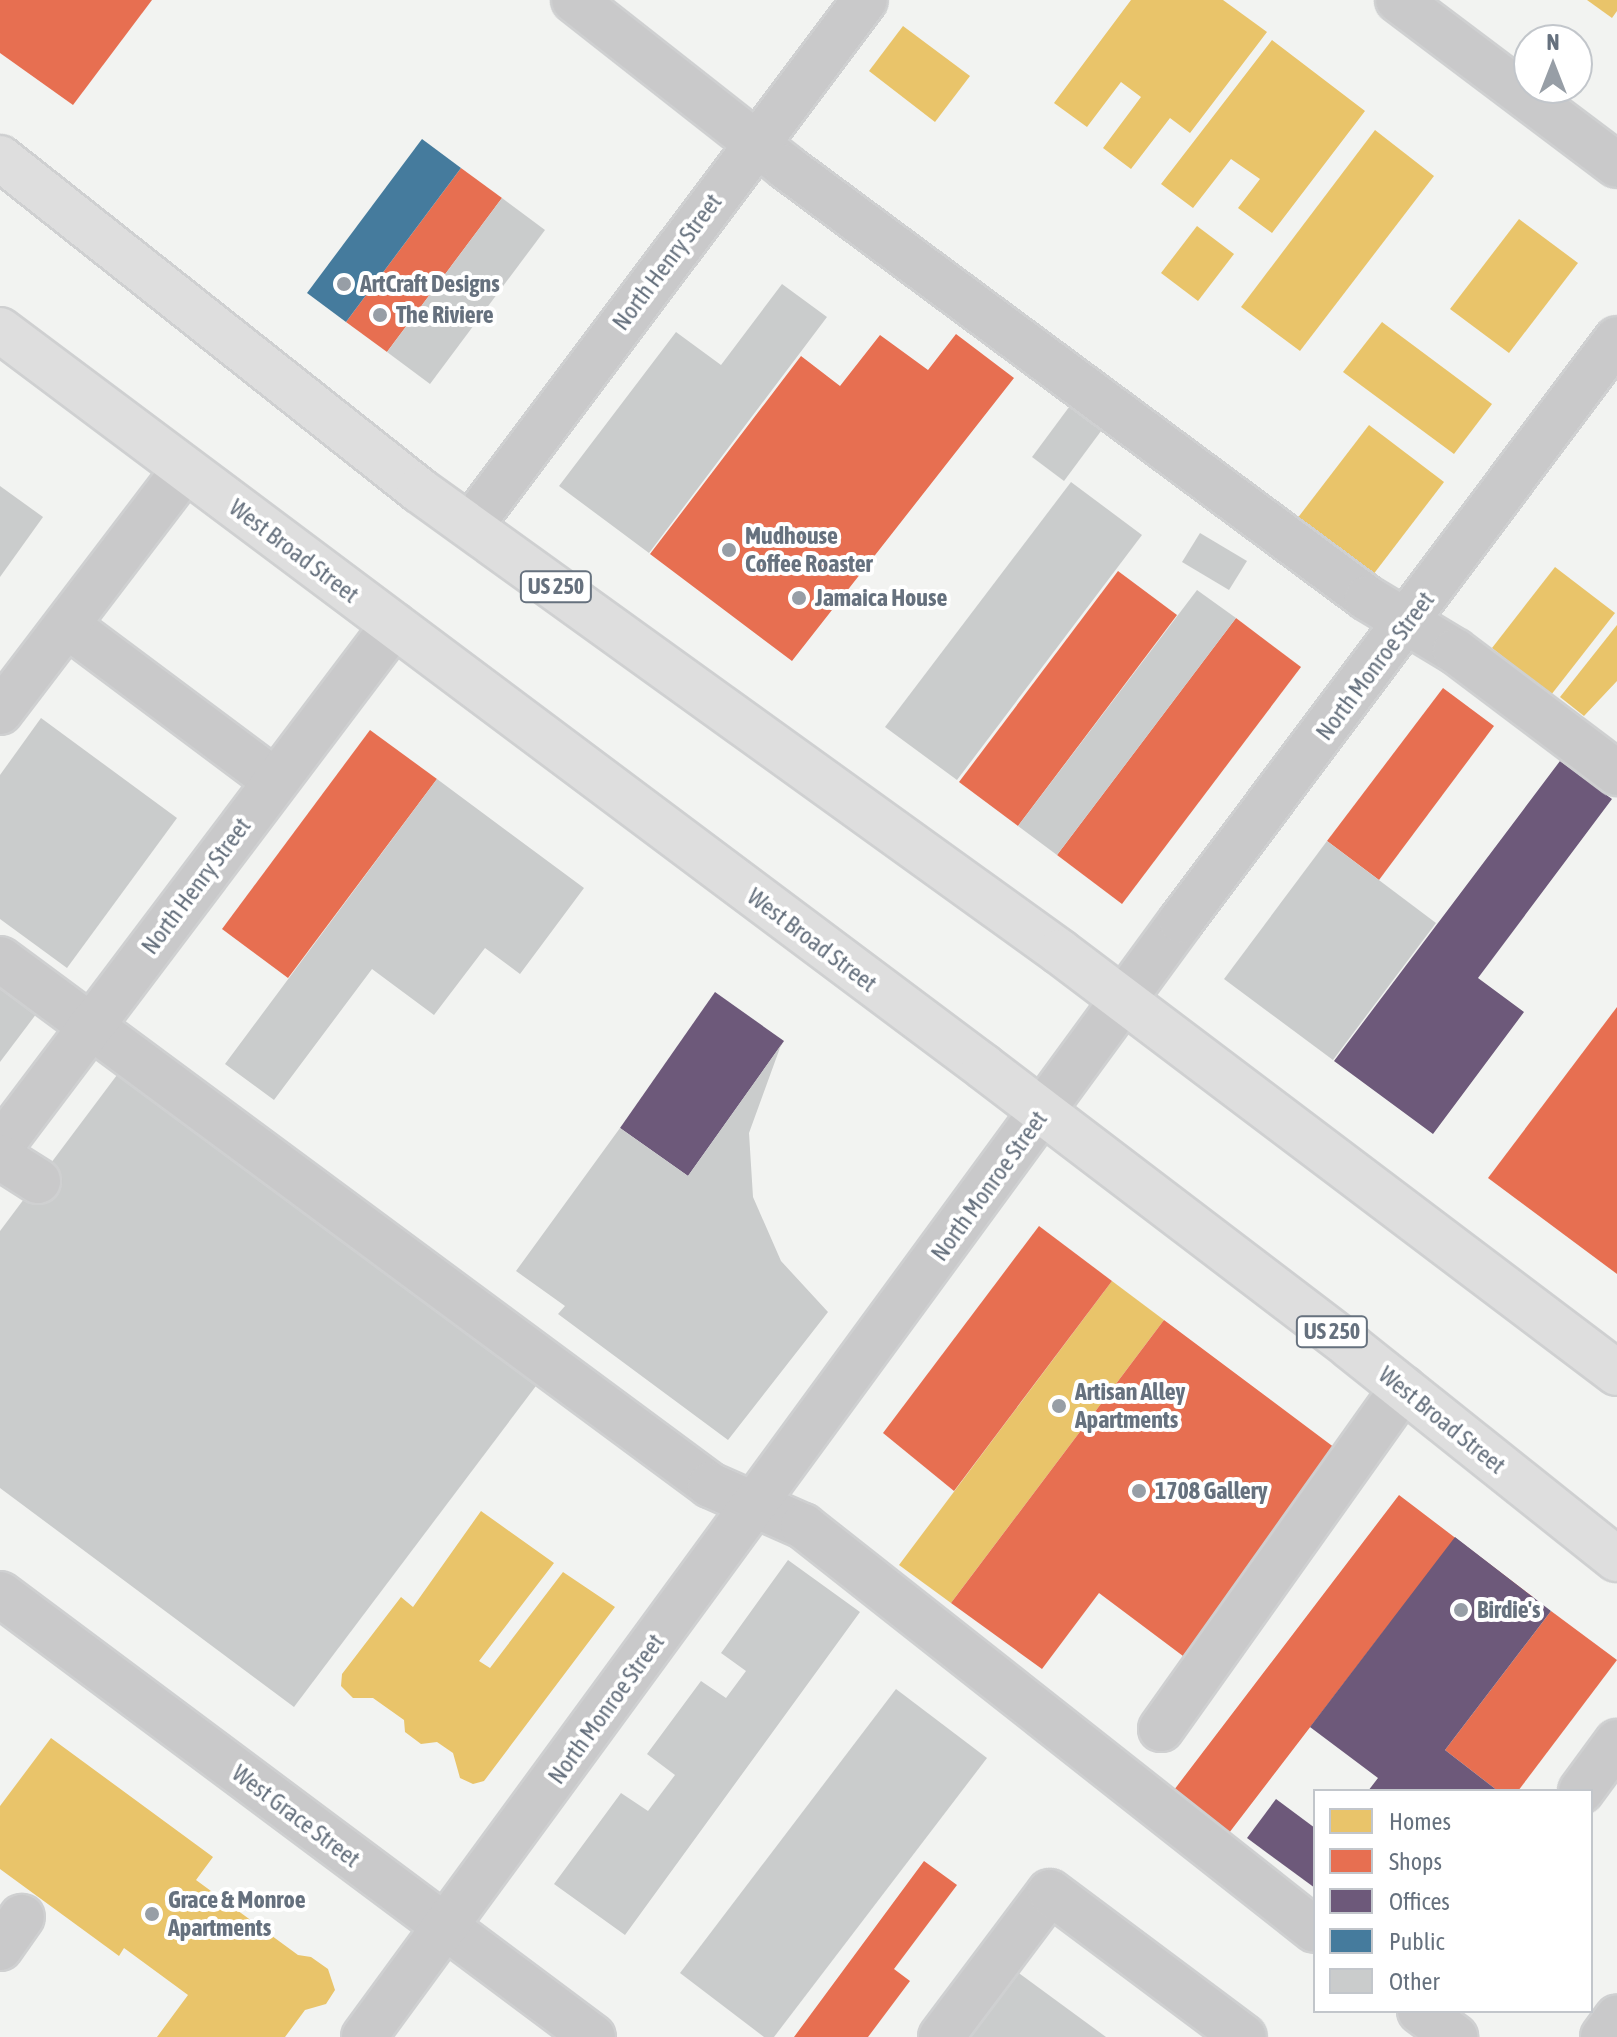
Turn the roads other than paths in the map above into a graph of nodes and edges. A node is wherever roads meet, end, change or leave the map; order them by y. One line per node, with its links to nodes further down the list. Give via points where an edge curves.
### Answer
1 (574, 0): 4 (street)
2 (865, 0): 4 (street, North Henry Street)
3 (1398, 0): 6 (street)
4 (758, 142): 10 (street, North Henry Street); 11 (street, via 1342,579)
5 (0, 158): 10 (main road, US 250)
6 (1617, 165)
7 (0, 330): 9 (main road, West Broad Street / US 250)
8 (1617, 339): 11 (street, North Monroe Street)
9 (185, 469): 12 (main road, West Broad Street / US 250); 13 (street)
10 (471, 525): 18 (main road, US 250)
11 (1409, 622): 15 (street); 18 (street, North Monroe Street)
12 (394, 625): 16 (street, North Henry Street); 20 (main road, West Broad Street / US 250)
13 (68, 626): 14 (street); 16 (street)
14 (0, 712)
15 (1617, 773)
16 (275, 781): 19 (street, North Henry Street)
17 (0, 959): 19 (street)
18 (1123, 1000): 20 (street, North Monroe Street); 24 (main road, US 250)
19 (90, 1027): 21 (street, North Henry Street); 26 (street, via 697,1476)
20 (1043, 1112): 25 (main road, West Broad Street / US 250); 26 (street, North Monroe Street)
21 (0, 1147)
22 (0, 1157): 23 (street)
23 (38, 1181)
24 (1617, 1373)
25 (1403, 1388): 27 (main road, West Broad Street / US 250); 29 (street)
26 (756, 1506): 32 (street, North Monroe Street); 33 (street, via 803,1526)
27 (1617, 1559)
28 (0, 1594): 32 (street, West Grace Street)
29 (1161, 1729)
30 (1617, 1742): 31 (street)
31 (1582, 1789)
32 (445, 1927): 37 (street, North Monroe Street); 38 (street, West Grace Street)
33 (1313, 1928)
34 (1418, 2013): 41 (street)
35 (1423, 2013): 42 (street)
36 (1617, 2018): 43 (street)
37 (364, 2037)
38 (593, 2037)
39 (941, 2037): 40 (street, via 1050,1892)
40 (1244, 2037)
41 (1400, 2037)
42 (1455, 2037)
43 (1603, 2037)

